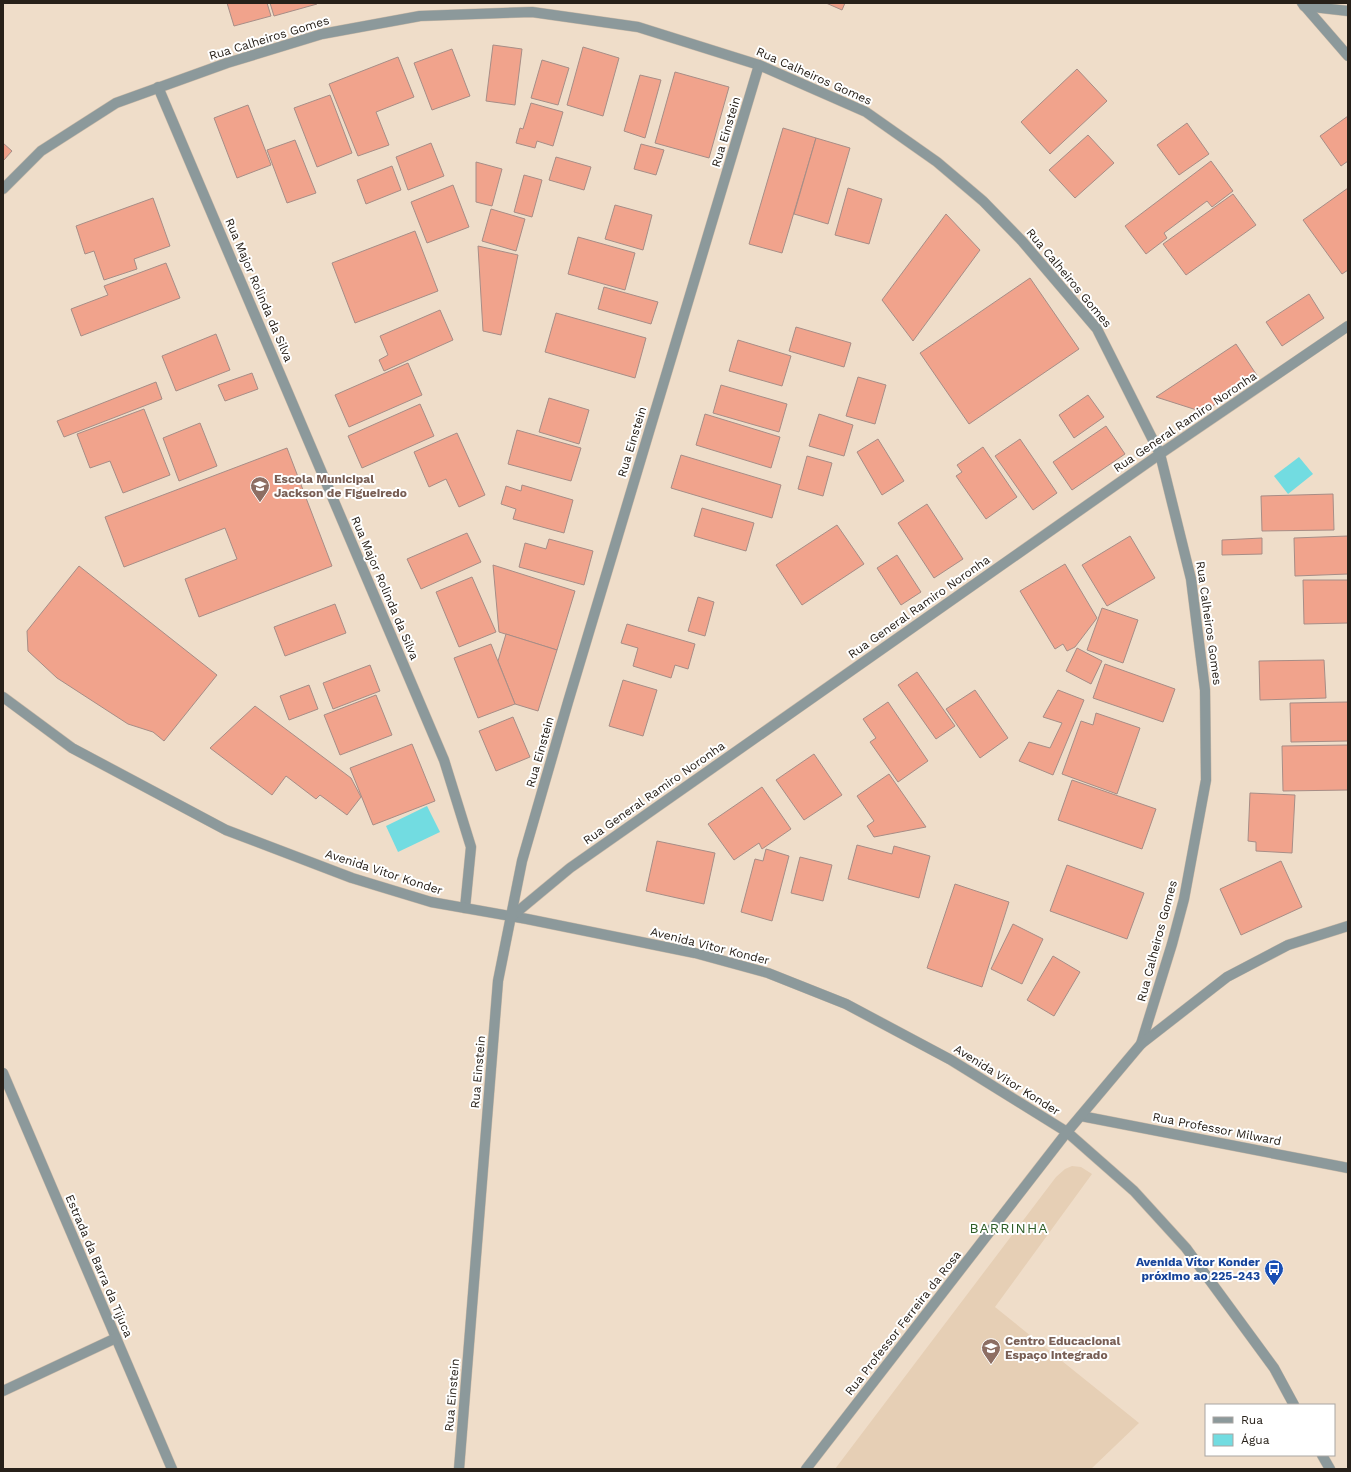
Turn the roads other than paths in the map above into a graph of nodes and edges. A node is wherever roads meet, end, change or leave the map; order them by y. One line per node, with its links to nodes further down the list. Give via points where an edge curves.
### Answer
1 (1303, 4): 2 (street); 3 (street)
2 (1348, 11)
3 (1348, 56)
4 (759, 65): 5 (street, Rua Calheiros Gomes, via 638,27 532,12 420,16 322,34); 8 (street, Rua Calheiros Gomes, via 866,112 937,162 983,201 1022,241 1097,329); 11 (street, Rua Einstein, via 568,702 522,861)
5 (158, 87): 6 (street, Rua Calheiros Gomes, via 116,103 41,151); 10 (street, Rua Major Rolinda da Silva, via 444,760 471,847)
6 (3, 189)
7 (1348, 326): 8 (street, Rua General Ramiro Noronha)
8 (1160, 454): 11 (street, Rua General Ramiro Noronha, via 570,868); 13 (street, Rua Calheiros Gomes, via 1191,579 1205,690 1206,780 1184,899)
9 (3, 697): 10 (street, Avenida Vitor Konder, via 72,748 226,830 352,878 431,902)
10 (466, 908): 11 (street, Avenida Vitor Konder)
11 (511, 917): 16 (street, Avenida Vitor Konder, via 695,953 775,976 846,1004 951,1060); 23 (street, Rua Einstein, via 498,981)
12 (1348, 926): 13 (street, Rua Professor Ferreira da Rosa, via 1288,945 1227,977)
13 (1141, 1044): 15 (street, Rua Professor Ferreira da Rosa)
14 (3, 1073): 18 (street, Estrada da Barra da Tijuca)
15 (1081, 1116): 16 (street, Rua Professor Ferreira da Rosa); 17 (street, Rua Professor Milward)
16 (1067, 1132): 20 (street, Avenida Vitor Konder, via 1134,1191 1186,1248 1274,1368); 24 (street, Rua Professor Ferreira da Rosa)
17 (1348, 1168)
18 (116, 1338): 19 (street); 22 (street, Estrada da Barra da Tijuca)
19 (3, 1390)
20 (1293, 1404)
21 (1323, 1456): 25 (street)
22 (172, 1469)
23 (459, 1469)
24 (806, 1469)
25 (1330, 1469)

